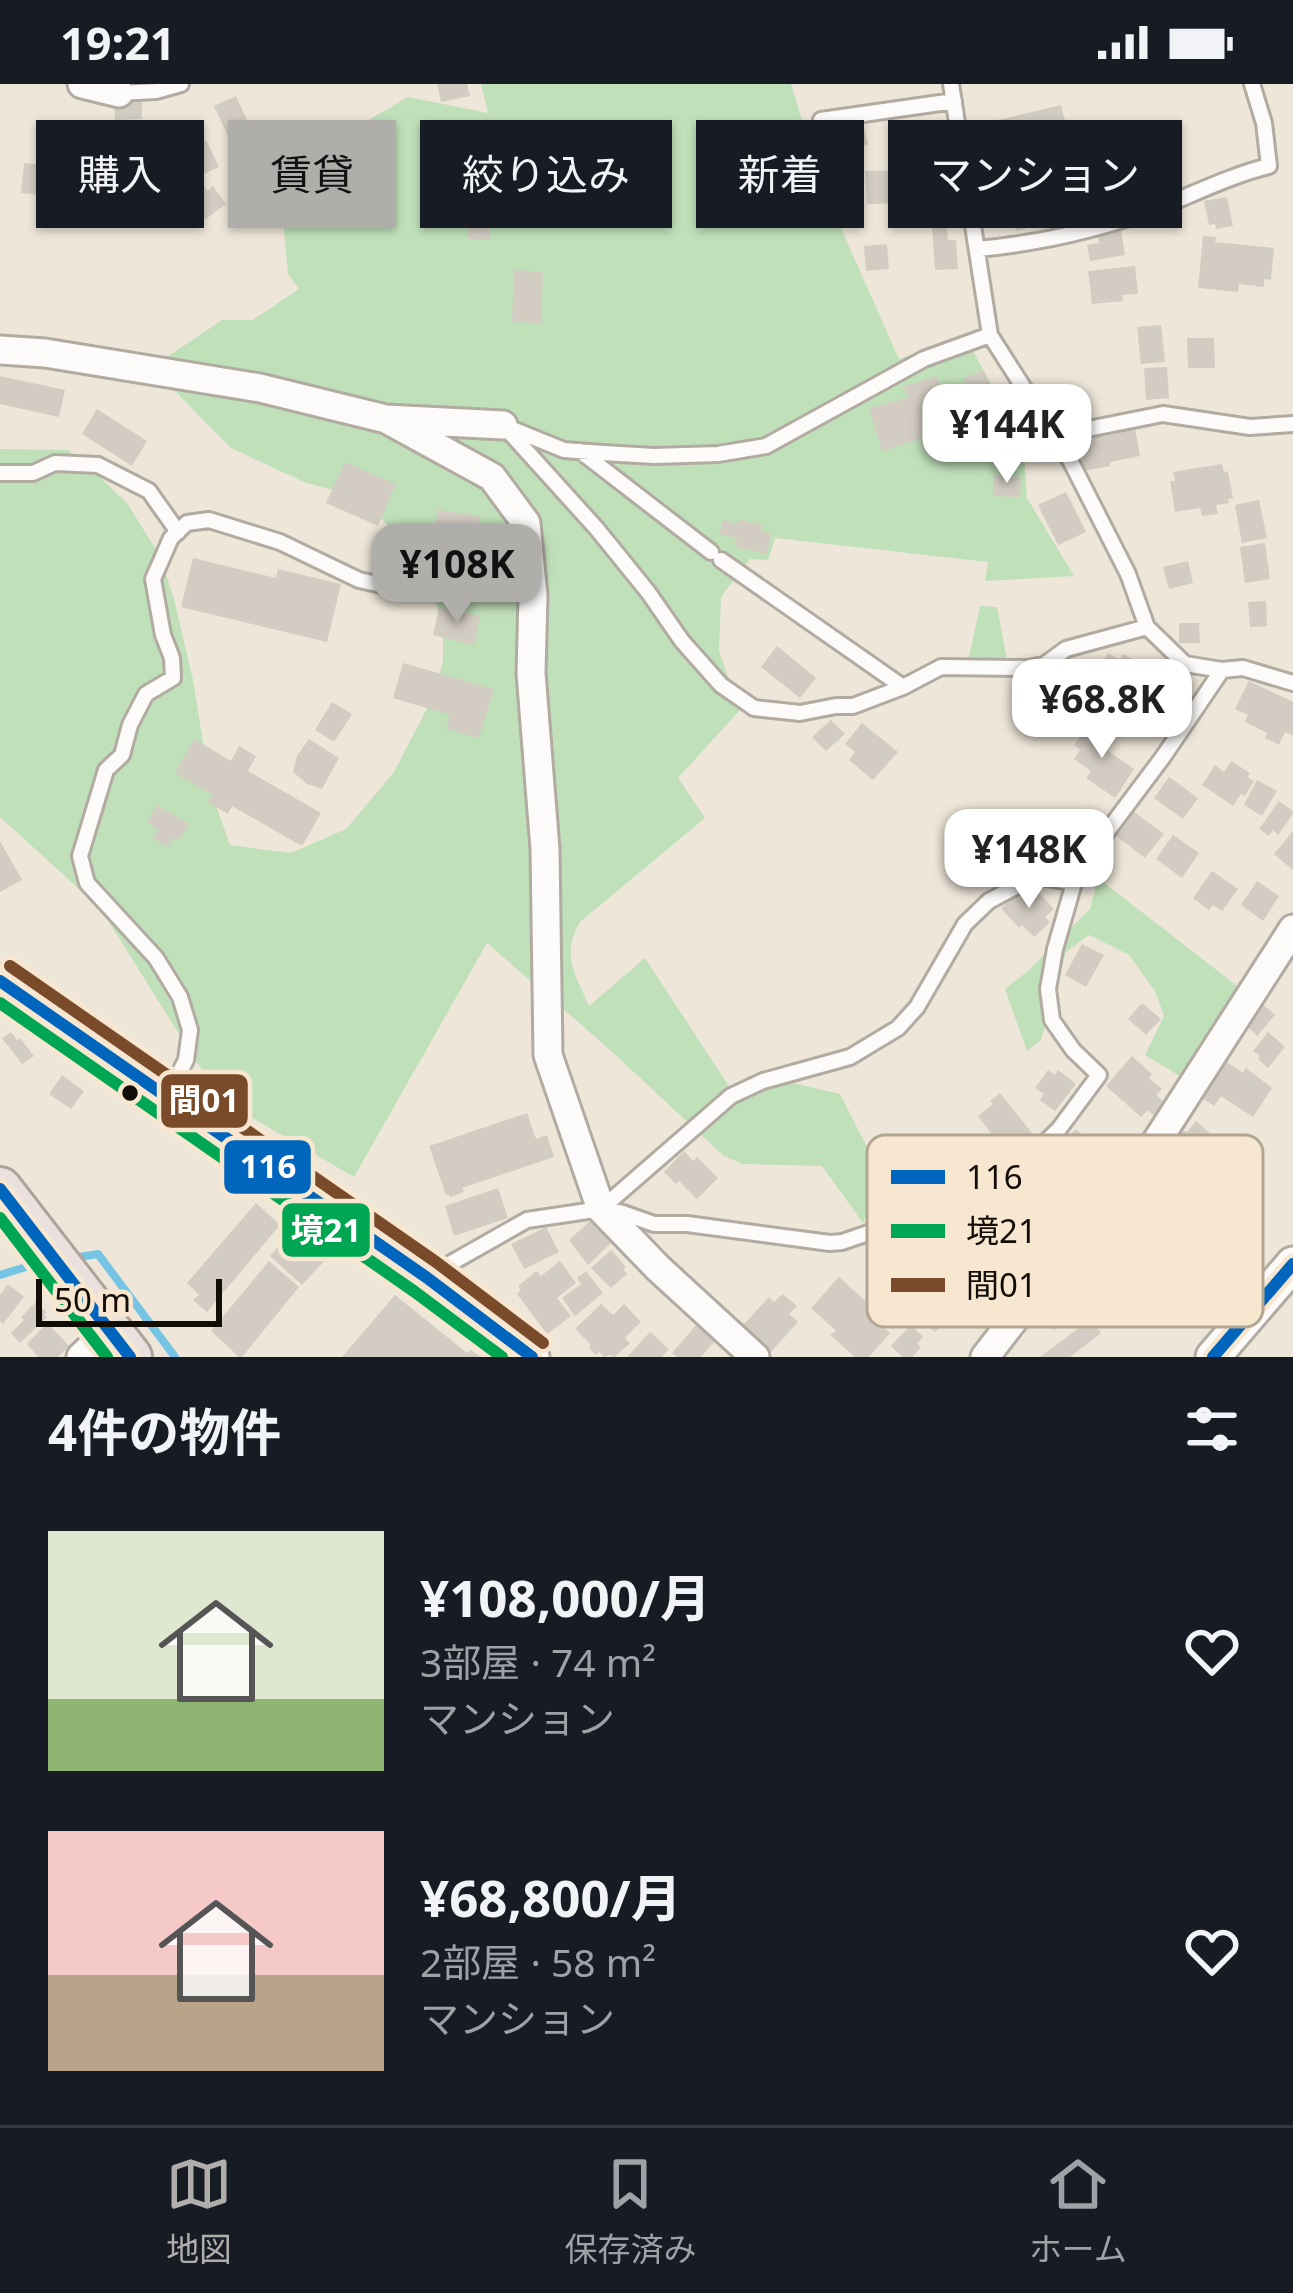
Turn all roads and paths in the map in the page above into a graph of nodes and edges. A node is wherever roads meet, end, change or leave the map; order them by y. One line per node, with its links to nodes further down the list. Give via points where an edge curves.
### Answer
1 (82, 84): 5 (street)
2 (181, 84): 5 (lane)
3 (951, 84): 6 (lane)
4 (1252, 84): 8 (lane, via 1269,166 1070,236)
5 (119, 93)
6 (954, 101): 7 (lane); 8 (lane)
7 (821, 120)
8 (978, 249): 9 (lane)
9 (990, 335): 14 (lane); 15 (lane, via 924,359 766,446 654,456)
10 (0, 350): 11 (street, via 260,388)
11 (386, 419): 13 (street); 32 (street, via 492,477 526,523 548,1055)
12 (1293, 424): 14 (lane, via 1250,427 1163,414)
13 (502, 425): 15 (lane); 24 (lane, via 721,685 754,707 800,713 853,706)
14 (1053, 436): 21 (lane)
15 (580, 451): 24 (lane)
16 (0, 473): 17 (lane, via 98,465 148,491)
17 (178, 532): 19 (lane, via 209,520); 28 (lane, via 153,579 173,678 146,694 122,755 106,770 80,856 87,883 156,958 180,997 190,1030)
18 (401, 553): 19 (lane)
19 (386, 586): 20 (lane)
20 (476, 587)
21 (1148, 627): 22 (lane, via 1185,664); 24 (lane, via 1066,649 1044,665 941,667)
22 (1222, 670): 23 (lane); 25 (lane)
23 (1293, 683)
24 (903, 687)
25 (1074, 883): 29 (lane, via 1048,989 1052,1020 1099,1075); 32 (lane, via 1036,876 989,901 965,924 898,1028 850,1057 731,1096)
26 (1293, 929): 30 (street)
27 (0, 980): 28 (street)
28 (167, 1097): 35 (street)
29 (1053, 1135)
30 (1161, 1135)
31 (0, 1189): 39 (highway)
32 (601, 1209): 33 (lane, via 654,1224 830,1243); 35 (lane, via 527,1220); 41 (street)
33 (867, 1234)
34 (1293, 1264): 36 (street)
35 (426, 1277): 40 (street)
36 (1263, 1299)
37 (1008, 1327): 42 (street)
38 (1239, 1327): 43 (street)
39 (107, 1348)
40 (532, 1357)
41 (754, 1357)
42 (985, 1357)
43 (1214, 1357)

